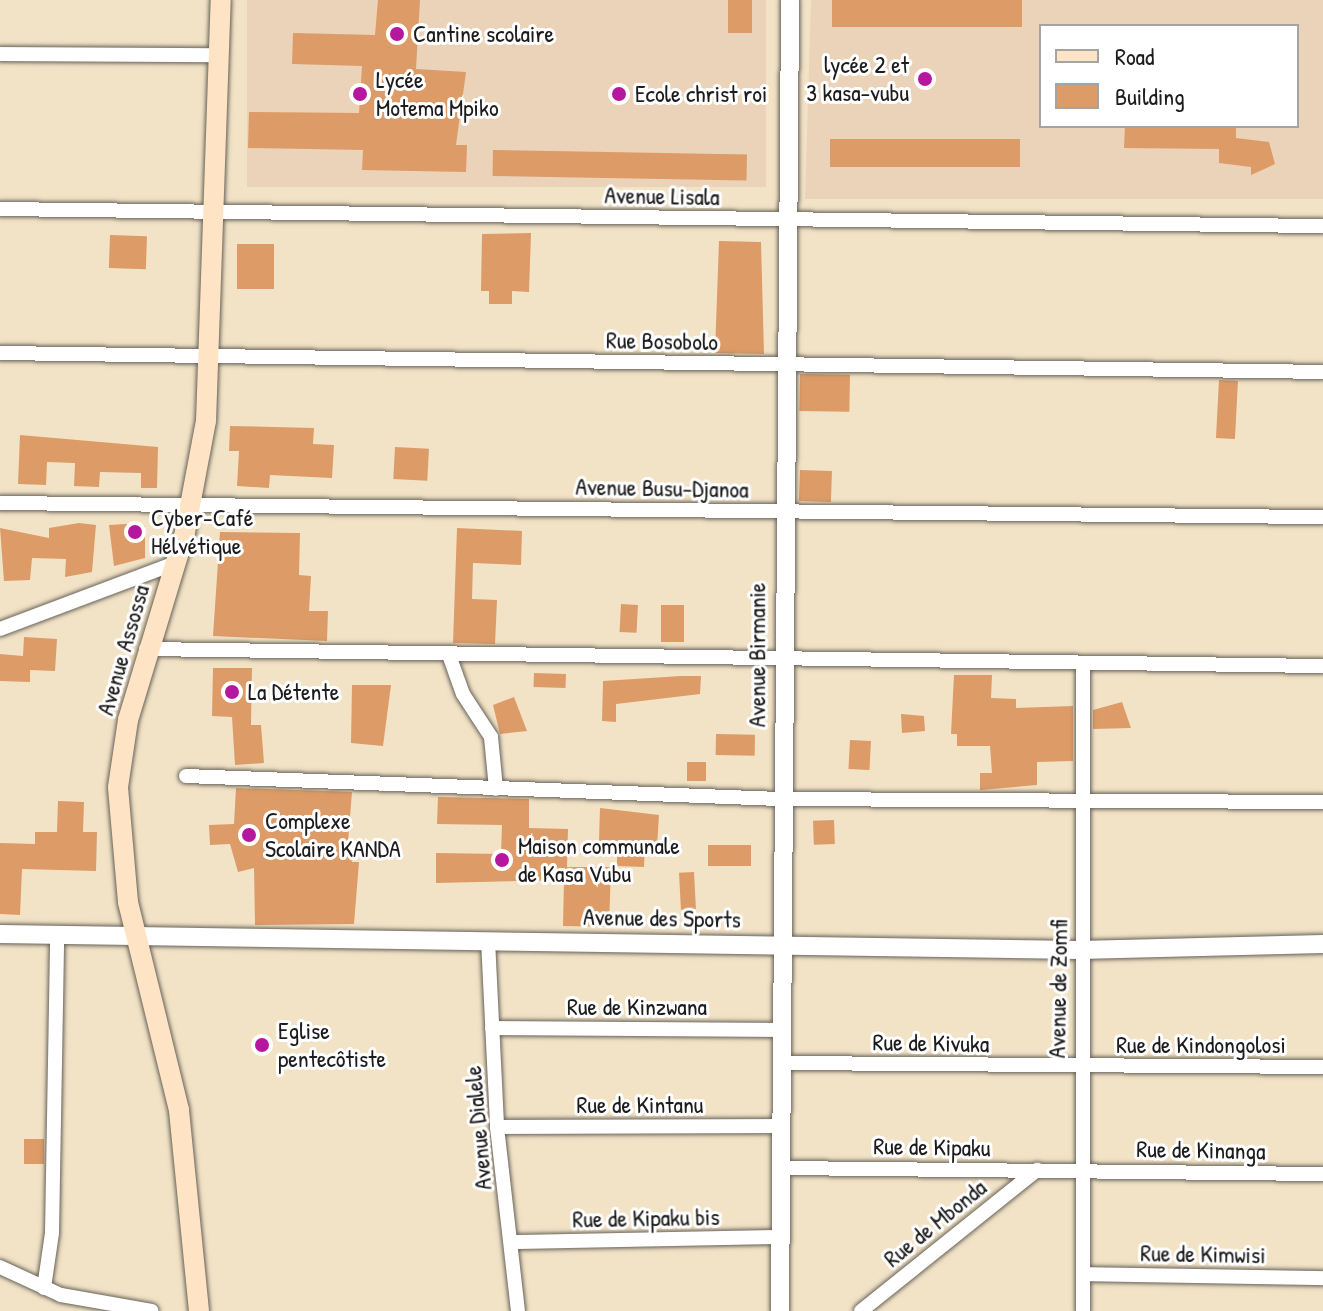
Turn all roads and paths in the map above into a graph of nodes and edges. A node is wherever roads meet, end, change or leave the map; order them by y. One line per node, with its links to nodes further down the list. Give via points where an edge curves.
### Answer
1 (221, 0): 4 (main road, Avenue Assossa)
2 (790, 0): 7 (street, Avenue Birmanie)
3 (0, 54): 4 (street)
4 (216, 55): 6 (main road, Avenue Assossa)
5 (0, 209): 6 (street, Avenue Lisala)
6 (215, 213): 7 (street, Avenue Lisala); 10 (main road, Avenue Assossa)
7 (788, 221): 8 (street, Avenue Lisala); 11 (street, Avenue Birmanie)
8 (1323, 226)
9 (0, 353): 10 (street, Rue Bosobolo)
10 (212, 354): 11 (street, Rue Bosobolo); 14 (main road, Avenue Assossa)
11 (784, 365): 12 (street, Rue Bosobolo); 15 (street, Avenue Birmanie)
12 (1323, 372)
13 (0, 503): 14 (street, Avenue Busu-Djanoa)
14 (191, 504): 15 (street, Avenue Busu-Djanoa); 17 (main road, Avenue Assossa)
15 (782, 512): 16 (street, Avenue Busu-Djanoa); 21 (street, Avenue Birmanie)
16 (1323, 517)
17 (176, 563): 18 (street); 19 (main road, Avenue Assossa)
18 (0, 629)
19 (146, 649): 20 (street); 31 (main road, Avenue Assossa, via 118,787)
20 (449, 655): 21 (street); 25 (street, via 463,694 491,737)
21 (782, 662): 23 (street); 26 (street, Avenue Birmanie)
22 (1323, 666): 23 (street)
23 (1083, 668): 28 (street, Avenue de Zomfi)
24 (186, 776): 25 (street)
25 (496, 789): 26 (street)
26 (780, 799): 28 (street); 34 (street, Avenue Birmanie)
27 (1323, 802): 28 (street)
28 (1084, 805): 35 (street, Avenue de Zomfi)
29 (0, 934): 30 (street, Avenue des Sports)
30 (57, 934): 31 (street, Avenue des Sports); 52 (street, via 52,1233)
31 (137, 934): 32 (street, Avenue des Sports); 54 (main road, Avenue Assossa, via 179,1110)
32 (488, 940): 34 (street, Avenue des Sports); 36 (street, Avenue Dialele)
33 (1323, 944): 35 (street, Avenue des Sports)
34 (780, 945): 35 (street, Avenue des Sports); 37 (street, Avenue Birmanie)
35 (1079, 950): 39 (street, Avenue de Zomfi)
36 (492, 1028): 37 (street, Rue de Kinzwana); 42 (street, Avenue Dialele)
37 (782, 1030): 38 (street, Avenue Birmanie)
38 (782, 1063): 39 (street, Rue de Kivuka); 41 (street, Avenue Birmanie)
39 (1079, 1066): 40 (street, Rue de Kindongolosi); 45 (street, Avenue de Zomfi)
40 (1323, 1067)
41 (783, 1126): 42 (street, Rue de Kintanu); 43 (street, Avenue Birmanie)
42 (497, 1127): 48 (street, Avenue Dialele)
43 (783, 1168): 44 (street, Rue de Kipaku); 47 (street, Avenue Birmanie)
44 (1037, 1170): 45 (street, Rue de Kipaku); 57 (street, Rue de Mbonda)
45 (1079, 1170): 46 (street, Rue de Kinanga); 50 (street, Avenue de Zomfi)
46 (1323, 1174)
47 (781, 1237): 48 (street, Rue de Kipaku bis); 56 (street, Avenue Birmanie)
48 (512, 1242): 55 (street, Avenue Dialele)
49 (0, 1267): 52 (street)
50 (1083, 1274): 51 (street, Rue de Kimwisi); 58 (street, Avenue de Zomfi)
51 (1323, 1278)
52 (44, 1288): 53 (street)
53 (152, 1311)
54 (199, 1311)
55 (518, 1311)
56 (780, 1311)
57 (861, 1311)
58 (1083, 1311)

